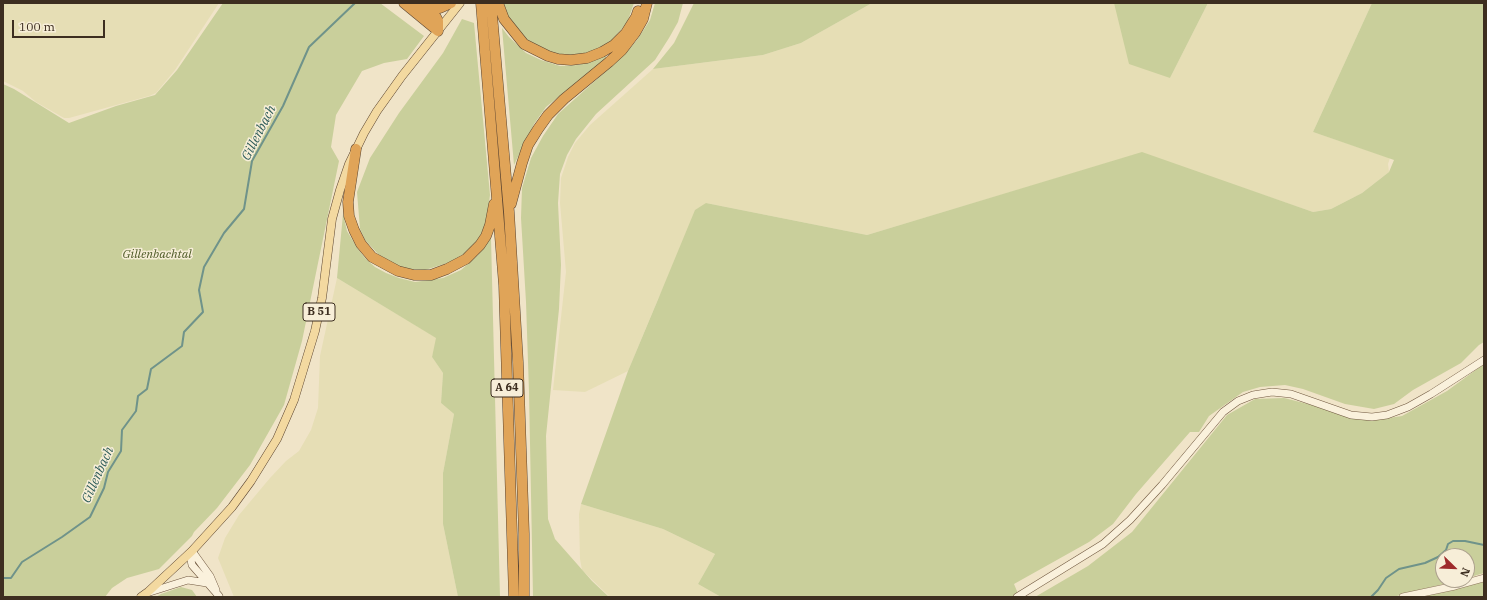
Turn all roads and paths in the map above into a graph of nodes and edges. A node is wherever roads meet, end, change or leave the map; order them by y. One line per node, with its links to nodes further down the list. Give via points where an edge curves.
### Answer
1 (404, 3): 10 (highway)
2 (451, 3): 9 (highway, via 440,8)
3 (460, 3): 10 (main road, B 51)
4 (481, 3): 12 (highway, A 64)
5 (491, 3): 13 (highway, A 64)
6 (498, 3): 7 (highway, via 504,19 524,44 548,56 571,60 587,58 614,45 626,33)
7 (641, 3)
8 (648, 3): 13 (highway, via 636,33 622,50 564,99 538,129 528,145)
9 (422, 6): 10 (highway, via 437,19)
10 (438, 31): 11 (main road, B 51, via 377,111)
11 (356, 149): 12 (highway, via 348,202 354,230 361,244 372,256 398,271 414,275 431,275 457,265 474,252 486,236 490,225); 15 (main road, B 51, via 344,177 332,219 319,317 294,400 268,454)
12 (496, 180): 23 (highway, A 64, via 504,285)
13 (509, 212): 24 (highway, A 64, via 518,362)
14 (1484, 360): 25 (main road, via 1431,394 1387,415 1351,415 1291,394 1272,392 1238,401 1223,412 1162,485 1130,520 1103,544)
15 (232, 507): 16 (main road, B 51); 21 (main road, B 51)
16 (192, 551): 18 (main road, via 192,565); 19 (main road, B 51); 20 (main road, via 210,576)
17 (1484, 578): 26 (main road)
18 (207, 583): 19 (main road, via 188,580); 20 (main road)
19 (148, 592): 22 (main road, B 51)
20 (219, 596)
21 (135, 597)
22 (141, 597)
23 (514, 597)
24 (524, 597)
25 (1017, 597)
26 (1403, 597)

